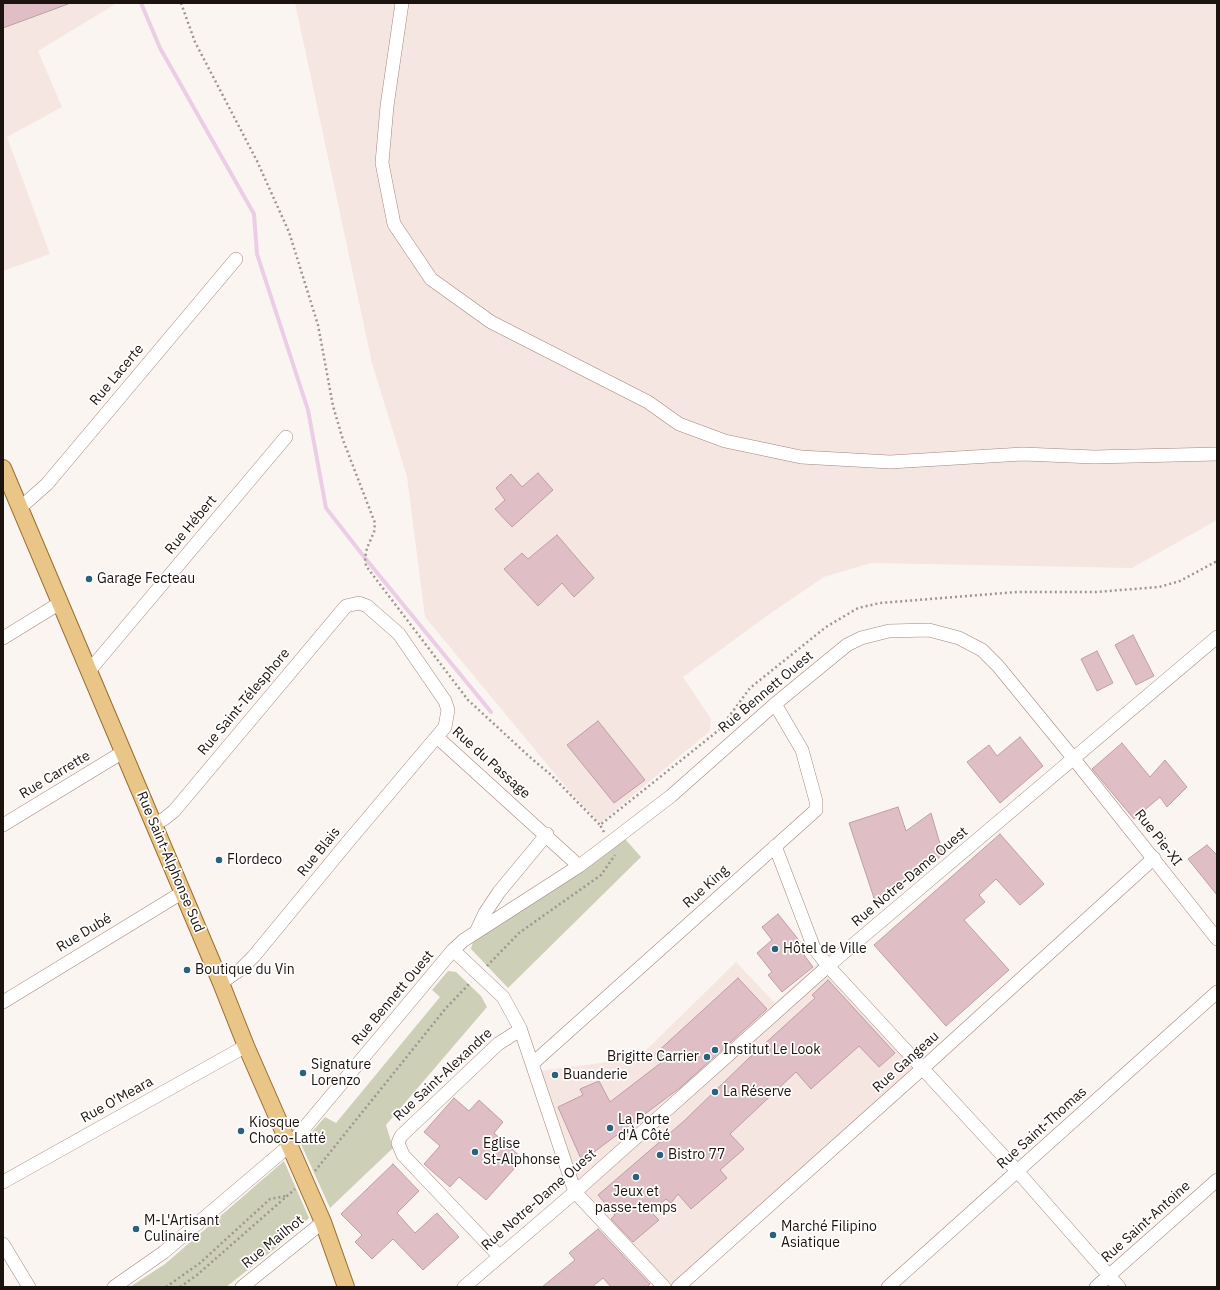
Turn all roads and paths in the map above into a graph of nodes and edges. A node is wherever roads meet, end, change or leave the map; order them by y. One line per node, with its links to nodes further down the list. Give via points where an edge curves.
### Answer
1 (181, 3): 20 (path, via 195,42 290,232 318,325 333,406 343,440 375,523 364,558 366,566 468,700 550,774)
2 (402, 3): 5 (street, via 387,106 382,163 394,224 432,279 491,322 648,402 680,424 725,441 801,458 890,462 1023,454 1094,458)
3 (236, 259): 7 (street, Rue Lacerte, via 46,484)
4 (286, 437): 13 (street, Rue Hébert)
5 (1217, 454)
6 (4, 472): 7 (main road, Rue Saint-Alphonse Sud)
7 (20, 508): 9 (main road, Rue Saint-Alphonse Sud)
8 (1217, 561): 20 (path, via 1180,581 1131,591 1016,592 880,603 858,608 826,627 750,688 719,730)
9 (60, 603): 12 (street); 13 (main road, Rue Saint-Alphonse Sud)
10 (359, 603): 15 (street, Rue du Passage, via 367,606 399,634 445,701 448,719 445,728); 18 (street, Rue Saint-Télesphore, via 346,606 174,811)
11 (1217, 637): 17 (street, Rue Notre-Dame Ouest)
12 (3, 638)
13 (89, 671): 16 (main road, Rue Saint-Alphonse Sud)
14 (775, 704): 17 (street, Rue Bennett Ouest, via 847,645 889,631 928,630 959,638 982,650); 22 (street, Rue Bennett Ouest, via 671,796); 23 (street, Rue King, via 802,750 816,801 816,810 811,816)
15 (437, 737): 21 (street, Rue du Passage); 32 (street, Rue Blais, via 254,956)
16 (123, 752): 18 (main road, Rue Saint-Alphonse Sud); 19 (street, Rue Carrette)
17 (1074, 758): 24 (street, Rue Pie-XI); 30 (street, Rue Notre-Dame Ouest)
18 (154, 824): 26 (main road, Rue Saint-Alphonse Sud)
19 (3, 825)
20 (600, 825): 22 (path)
21 (546, 834): 25 (street, Rue du Passage); 27 (street, Rue Bennett Ouest, via 499,892)
22 (611, 842): 25 (street, Rue Bennett Ouest); 31 (path, via 616,851 615,857 601,875 519,933)
23 (775, 846): 30 (street, via 814,948); 37 (street, Rue King)
24 (1154, 858): 28 (street, Rue Pie-XI); 38 (street, Rue Gangeau)
25 (579, 866): 27 (street, Rue Bennett Ouest)
26 (182, 892): 32 (main road, Rue Saint-Alphonse Sud); 34 (street, Rue Dubé)
27 (477, 930): 29 (street, Rue Bennett Ouest)
28 (1217, 939)
29 (453, 950): 31 (street); 39 (street, Rue Bennett Ouest)
30 (828, 966): 38 (street); 44 (street, Rue Notre-Dame Ouest)
31 (479, 975): 35 (street, via 503,997); 42 (path, via 446,1008)
32 (222, 983): 36 (main road, Rue Saint-Alphonse Sud)
33 (1217, 992): 40 (street, Rue Saint-Thomas)
34 (3, 1002)
35 (520, 1030): 37 (street); 49 (street, Rue Saint-Alexandre, via 498,1044 401,1136 398,1143 403,1155)
36 (246, 1046): 39 (main road, Rue Saint-Alphonse Sud); 43 (street, Rue O'Meara)
37 (532, 1064): 44 (street)
38 (923, 1068): 40 (street); 60 (street, Rue Gangeau)
39 (290, 1145): 42 (main road, Rue Saint-Alphonse Sud); 52 (street, Rue Bennett Ouest, via 164,1252)
40 (1018, 1172): 50 (street); 61 (street, Rue Saint-Thomas)
41 (1217, 1180): 50 (street, Rue Saint-Antoine)
42 (306, 1181): 45 (path); 46 (main road, Rue Saint-Alphonse Sud)
43 (3, 1182)
44 (575, 1192): 49 (street, Rue Notre-Dame Ouest); 59 (street)
45 (286, 1196): 53 (path, via 270,1199 200,1263); 54 (path, via 203,1270)
46 (323, 1222): 48 (main road, Rue Saint-Alphonse Sud); 55 (street, Rue Mailhot)
47 (3, 1244): 51 (street)
48 (336, 1256): 56 (main road, Rue Saint-Alphonse Sud); 57 (main road, Rue Saint-Alphonse Sud)
49 (499, 1256): 58 (street, Rue Notre-Dame Ouest)
50 (1109, 1276): 62 (street, Rue Saint-Antoine); 63 (street)
51 (29, 1287)
52 (114, 1287)
53 (166, 1287)
54 (180, 1287)
55 (242, 1287)
56 (346, 1287)
57 (354, 1287)
58 (464, 1287)
59 (664, 1287)
60 (678, 1287)
61 (888, 1287)
62 (1096, 1287)
63 (1119, 1287)

